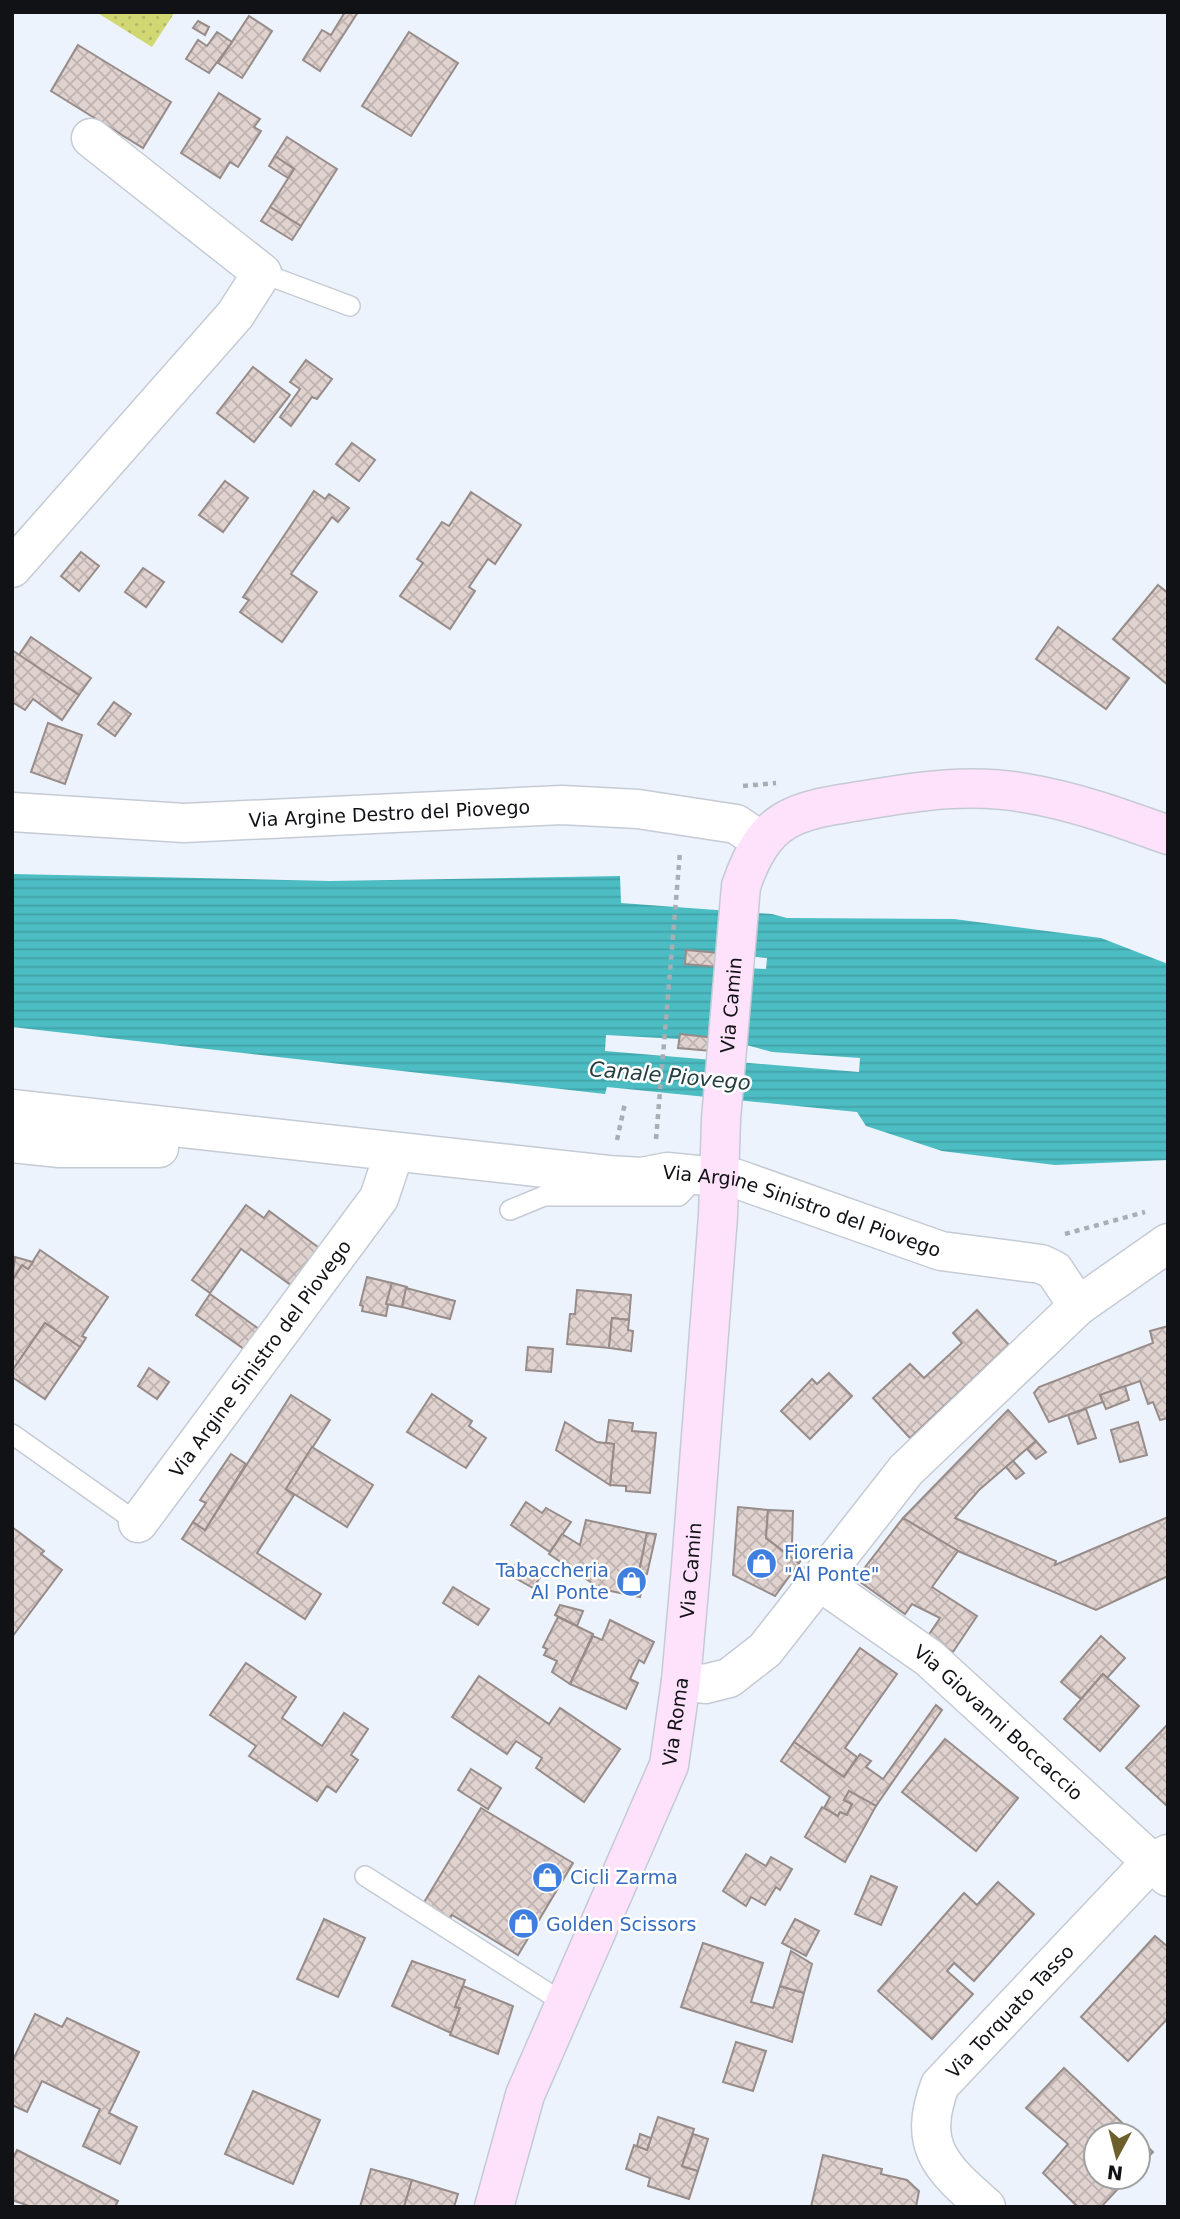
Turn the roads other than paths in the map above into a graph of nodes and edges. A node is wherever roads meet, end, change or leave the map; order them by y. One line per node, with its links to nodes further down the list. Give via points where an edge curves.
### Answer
1 (91, 138): 2 (street)
2 (262, 273): 3 (lane); 4 (street, via 236,315)
3 (350, 306)
4 (12, 568)
5 (12, 812): 7 (street, Via Argine Destro del Piovego, via 184,823 562,805 638,809 736,824)
6 (1168, 835): 7 (street, Via Camin, via 1076,804 1023,792 926,789 810,809 781,822)
7 (761, 841): 12 (street, Via Camin, via 741,886 721,1119)
8 (12, 1109): 9 (street, Via Argine Sinistro del Piovego)
9 (276, 1140): 10 (street, Via Argine Sinistro del Piovego, via 203,1148 60,1148); 11 (street, Via Argine Sinistro del Piovego)
10 (12, 1143)
11 (394, 1153): 12 (street, Via Argine Sinistro del Piovego, via 619,1176 667,1172); 17 (street, Via Argine Sinistro del Piovego, via 379,1198)
12 (709, 1176): 13 (lane, via 679,1196 544,1196); 15 (street, Via Argine Sinistro del Piovego, via 769,1189 941,1251 1041,1264 1054,1270); 19 (street, Via Camin)
13 (510, 1210)
14 (1168, 1243): 15 (street)
15 (1078, 1306): 18 (street, Via Roma, via 905,1470)
16 (12, 1434): 17 (lane)
17 (138, 1523)
18 (819, 1581): 19 (street, Via Roma, via 765,1650 729,1678 705,1684); 20 (street, Via Giovanni Boccaccio, via 929,1658)
19 (681, 1681): 22 (street, Via Roma, via 669,1765)
20 (1162, 1864): 24 (street, Via Torquato Tasso, via 940,2085 932,2107 933,2151 949,2174)
21 (365, 1876): 22 (lane)
22 (564, 2003): 23 (street, Via Roma, via 525,2095)
23 (494, 2207)
24 (986, 2207)

